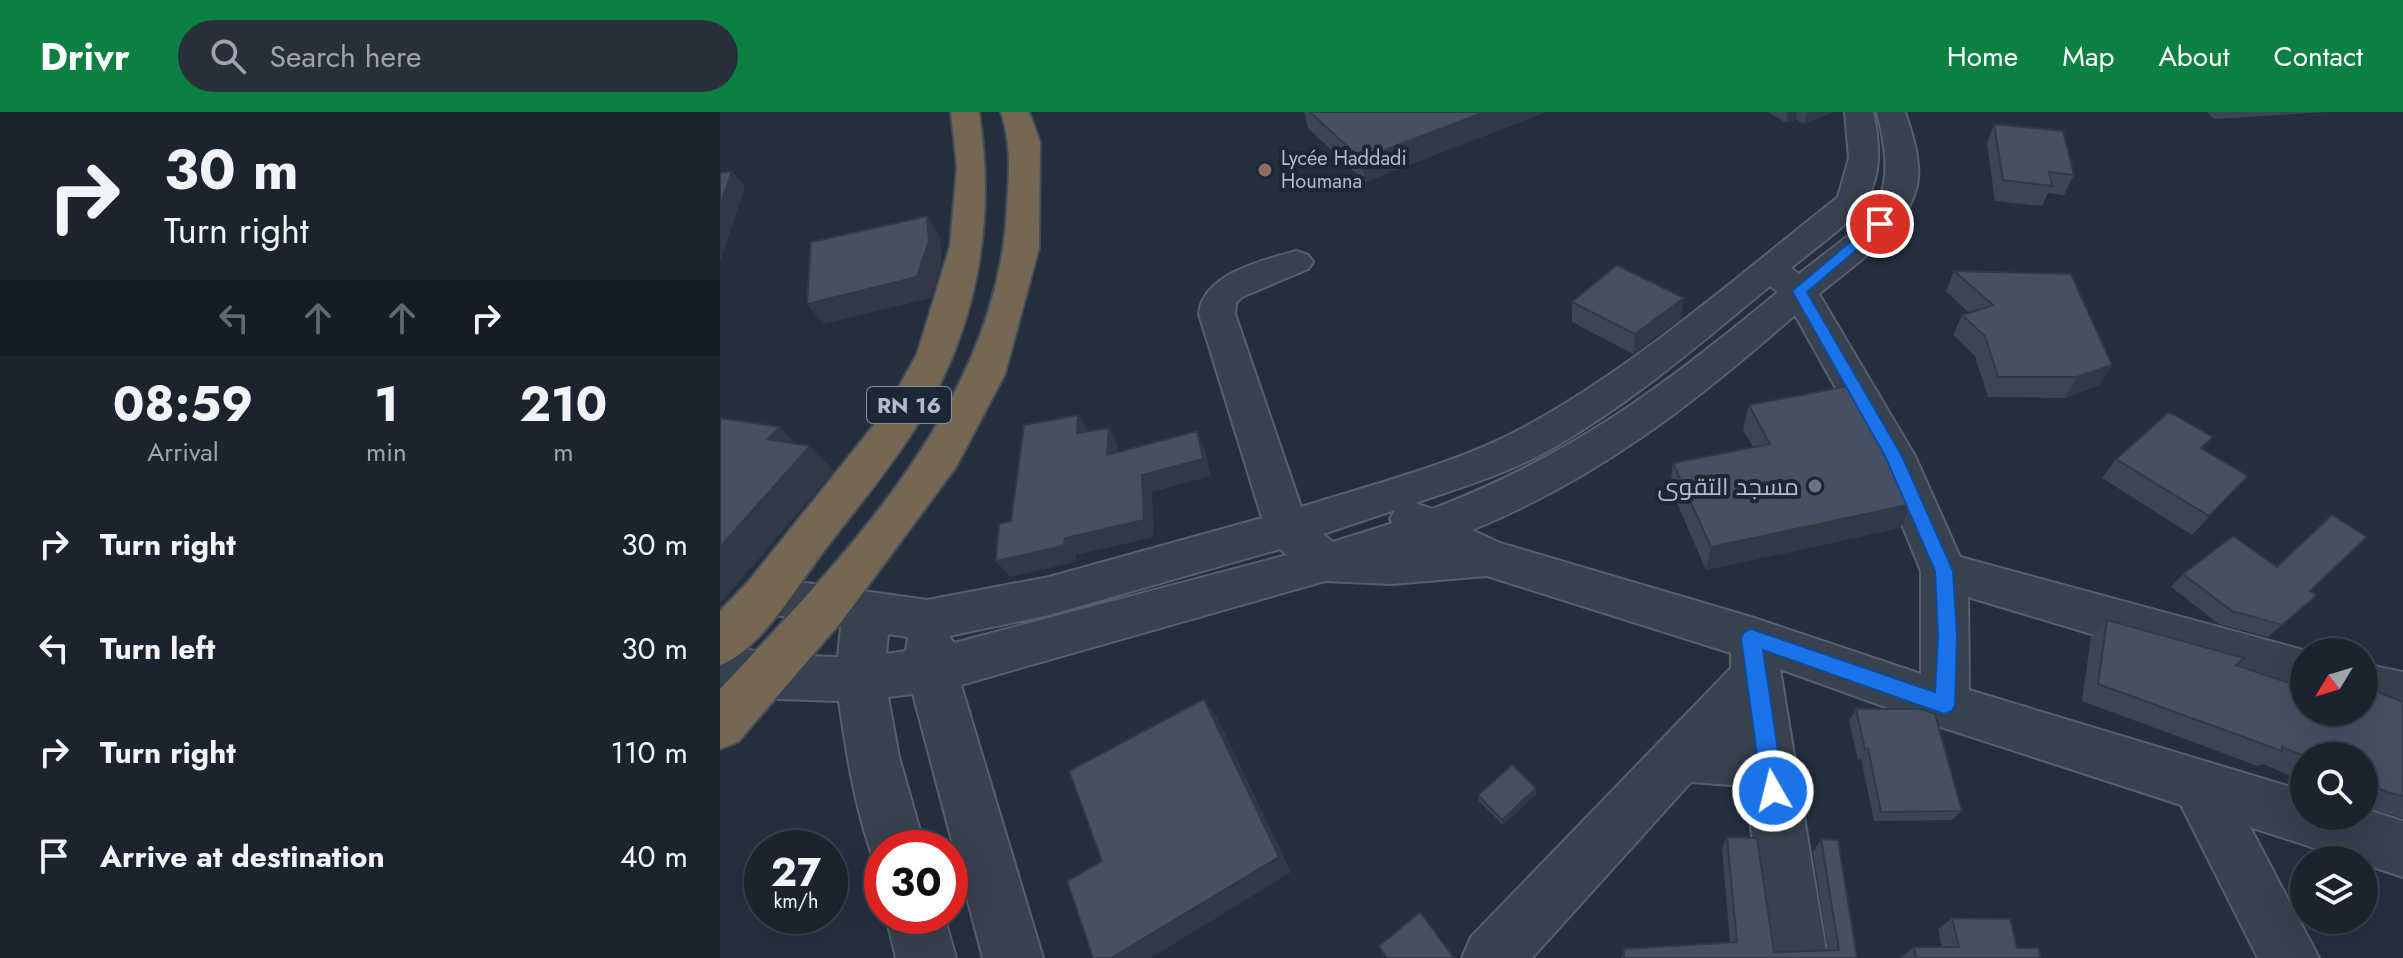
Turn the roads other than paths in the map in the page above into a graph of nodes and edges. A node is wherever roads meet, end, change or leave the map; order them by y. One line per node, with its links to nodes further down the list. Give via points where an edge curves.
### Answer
1 (965, 112): 13 (highway, RN 16, via 972,167 967,246 936,354 901,419)
2 (1015, 112): 14 (highway, RN 16, via 1025,142 1022,248 986,374)
3 (1859, 112): 6 (street, via 1867,148 1864,175 1852,202)
4 (1891, 112): 6 (street, via 1903,156 1903,183 1892,211 1867,237)
5 (1296, 262): 9 (street, via 1230,289 1218,299 1217,314)
6 (1784, 279): 7 (street, via 1542,436 1456,473); 8 (street, via 1651,413 1579,461 1507,498); 12 (street, via 1894,456)
7 (1378, 497): 8 (street); 9 (street)
8 (1426, 528): 10 (street); 11 (street)
9 (1287, 529): 11 (street); 15 (street, via 1049,596)
10 (1487, 558): 11 (street, via 1392,566); 17 (street)
11 (1326, 563): 19 (street)
12 (1944, 571): 18 (street); 24 (street)
13 (764, 596): 14 (street); 16 (highway, RN 16)
14 (846, 609): 15 (street); 20 (highway, RN 16); 21 (street)
15 (927, 620): 19 (street)
16 (720, 644)
17 (1754, 657): 24 (street); 26 (street); 27 (street)
18 (2290, 667)
19 (932, 671): 21 (street); 33 (street)
20 (742, 673): 21 (street, via 811,680); 25 (highway, RN 16)
21 (860, 676): 29 (street)
22 (2378, 689): 23 (street)
23 (2403, 695)
24 (1944, 705): 28 (street)
25 (720, 725)
26 (1680, 757): 27 (street); 34 (street)
27 (1769, 763): 35 (street)
28 (2198, 783): 30 (street); 36 (street)
29 (892, 830)
30 (2403, 849)
31 (920, 934): 32 (street)
32 (926, 958)
33 (1013, 958)
34 (1492, 958)
35 (1797, 958)
36 (2289, 958)

